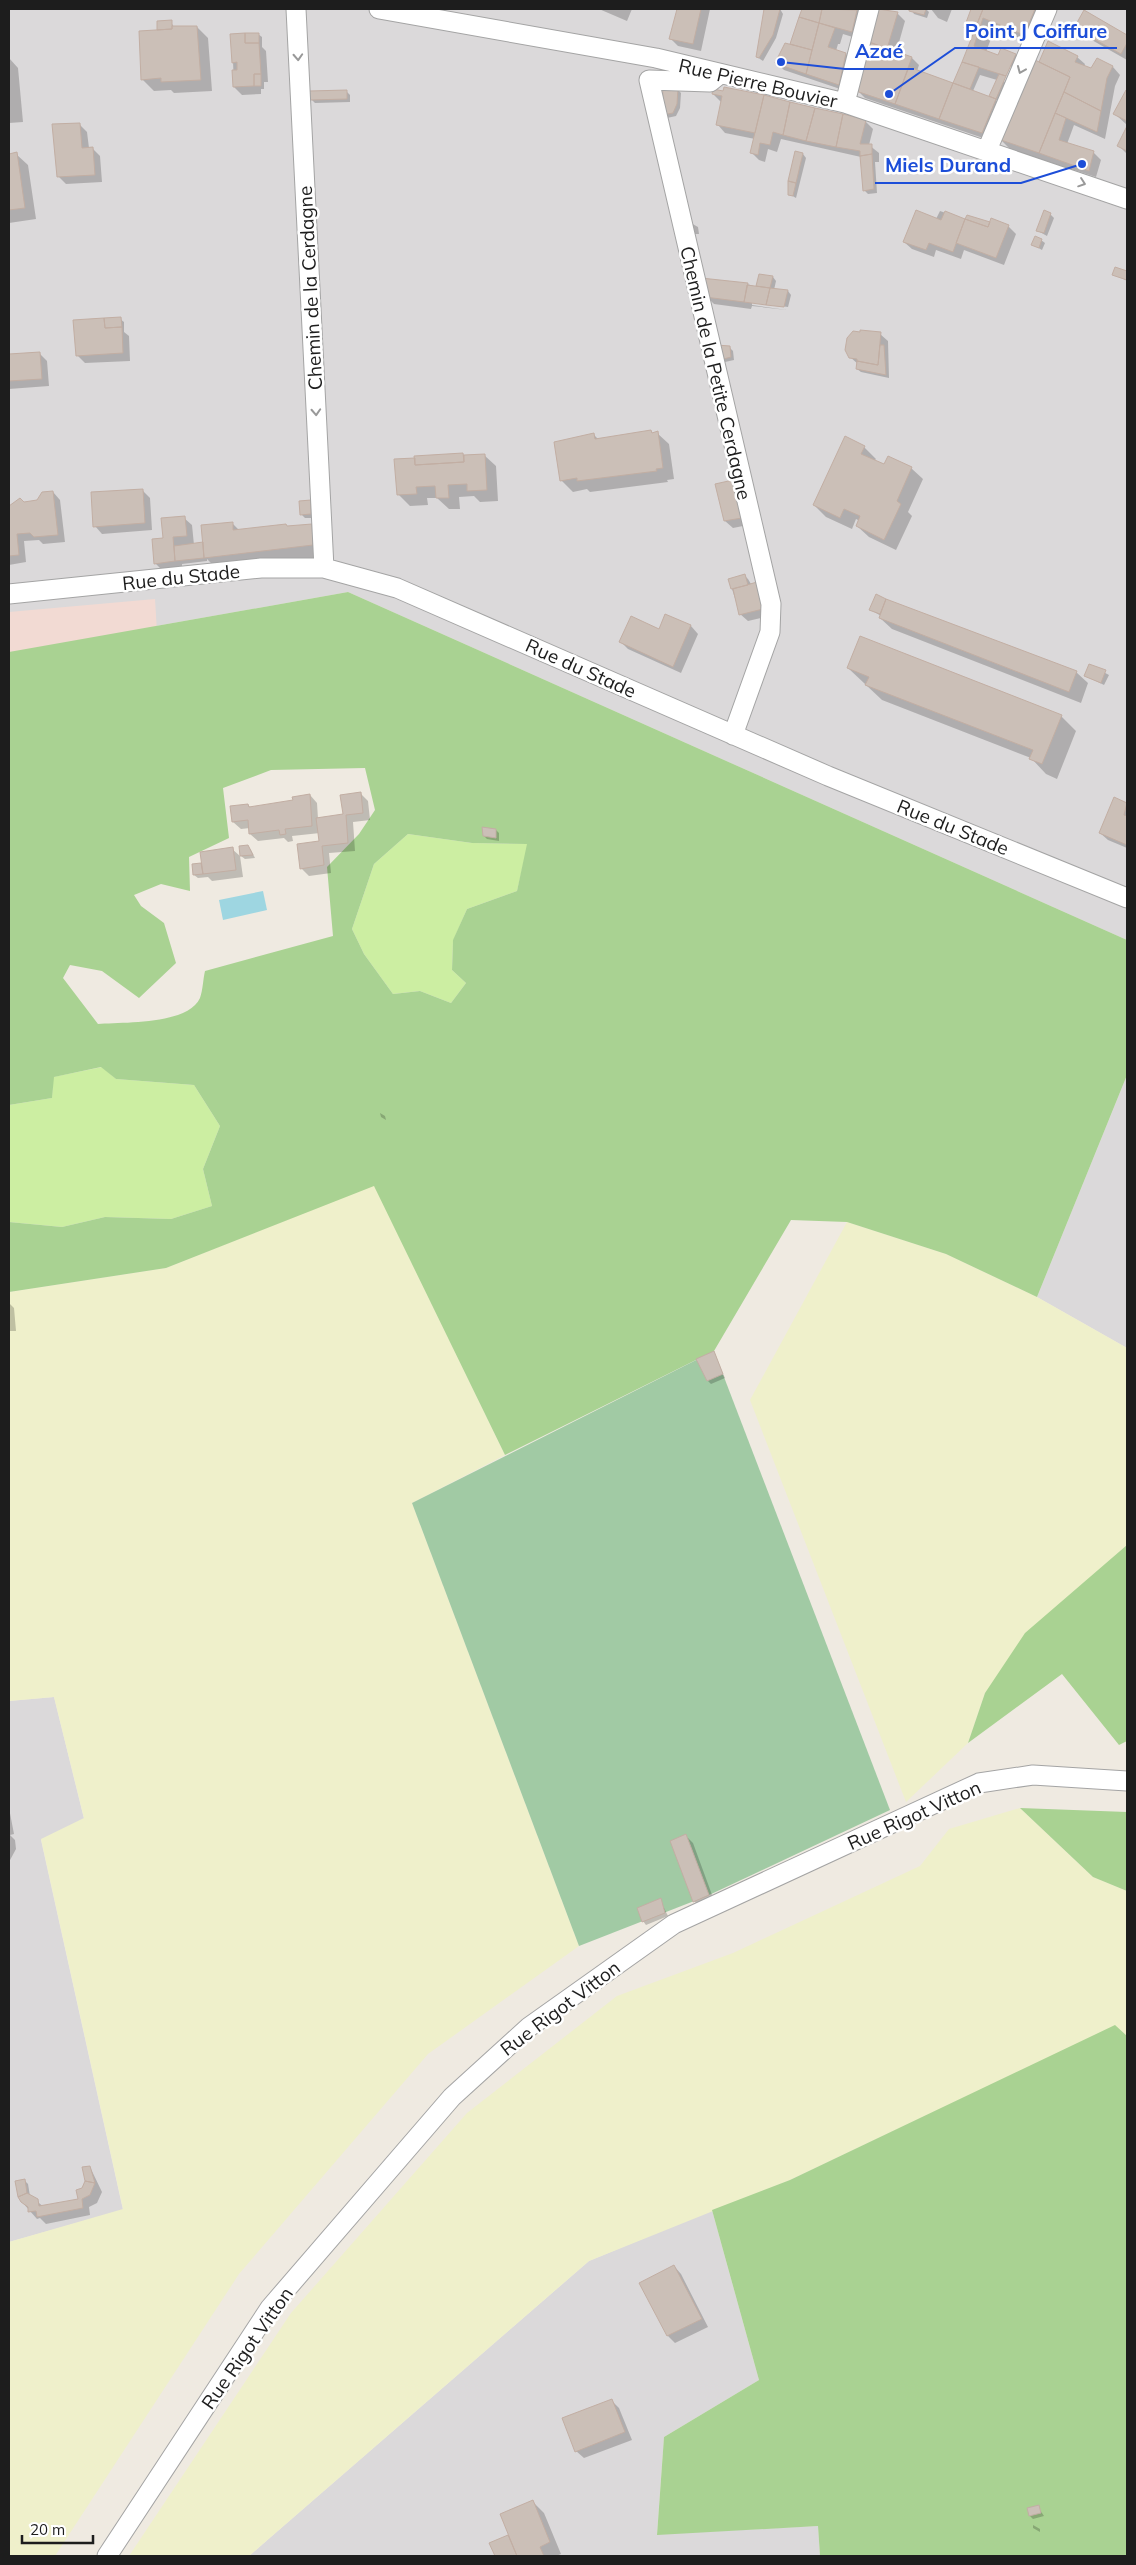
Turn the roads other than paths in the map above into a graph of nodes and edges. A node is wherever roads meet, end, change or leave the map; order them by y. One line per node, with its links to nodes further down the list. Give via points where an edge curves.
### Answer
1 (296, 9): 9 (street, Chemin de la Cerdagne, one-way to 9)
2 (378, 9): 5 (street, Rue Pierre Bouvier, via 656,58)
3 (870, 9): 6 (street)
4 (1047, 9): 7 (street, one-way to 7)
5 (720, 74): 6 (street, Rue Pierre Bouvier); 11 (street, Chemin de la Petite Cerdagne, via 710,82 649,80 771,604 770,632)
6 (845, 103): 7 (street, Rue Pierre Bouvier)
7 (986, 150): 8 (street, Rue Pierre Bouvier, one-way to 8)
8 (1127, 199)
9 (324, 568): 10 (street, Rue du Stade, via 261,568); 11 (street, Rue du Stade, via 397,588)
10 (9, 594)
11 (733, 735): 12 (street, Rue du Stade)
12 (1127, 898)
13 (1127, 1781): 14 (street, Rue Rigot Vitton, via 1033,1775 979,1783 674,1924 529,2027 452,2097 270,2308)
14 (107, 2556)

